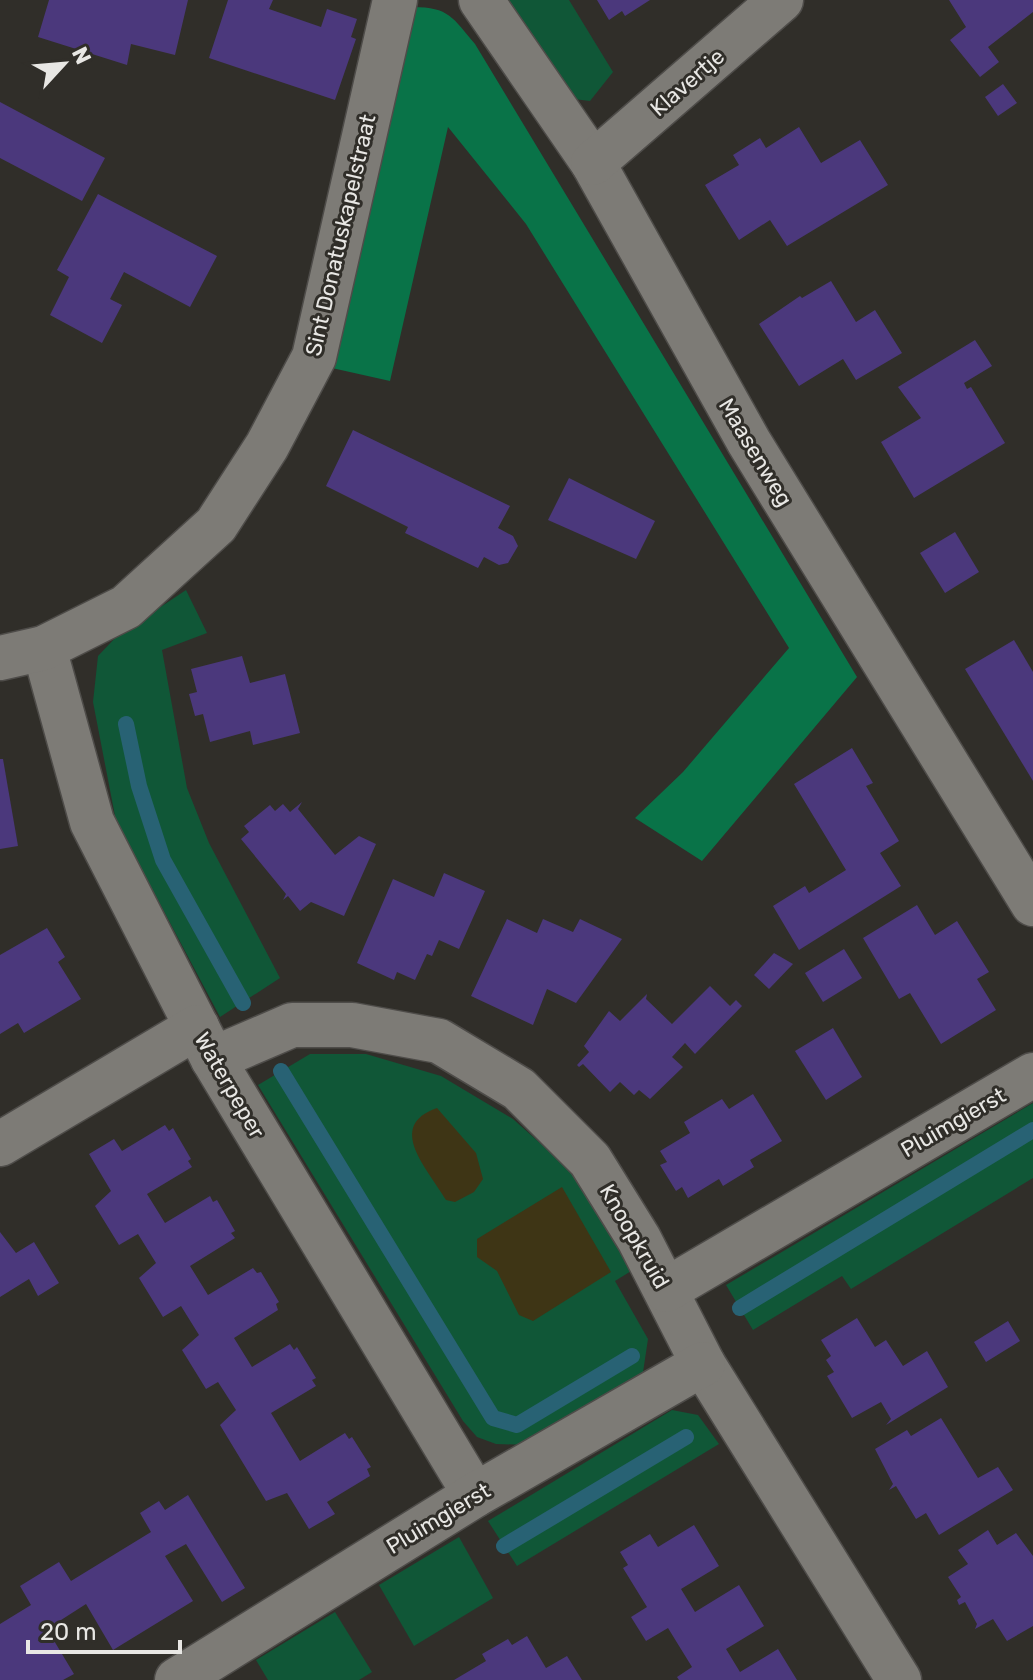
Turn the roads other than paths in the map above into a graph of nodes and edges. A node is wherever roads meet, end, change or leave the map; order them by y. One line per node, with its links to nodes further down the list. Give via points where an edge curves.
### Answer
1 (395, 0): 5 (street, Sint Donatuskapelstraat, via 314,357 267,446 216,525 126,607)
2 (481, 0): 4 (street, Maasenweg)
3 (781, 0): 4 (street, Klavertje)
4 (593, 163): 7 (street, Maasenweg, via 749,442)
5 (44, 648): 6 (street, Sint Donatuskapelstraat); 8 (street, Waterpeper, via 92,822)
6 (0, 658)
7 (1033, 904)
8 (205, 1043): 10 (street, Knoopkruid); 11 (street, Knoopkruid, via 292,1025 352,1025 439,1041 519,1089 570,1138 590,1160); 13 (street, Waterpeper)
9 (1033, 1075): 11 (street, Pluimgierst)
10 (0, 1144)
11 (666, 1290): 12 (street, Knoopkruid)
12 (703, 1364): 13 (street, Pluimgierst); 15 (street, Knoopkruid)
13 (475, 1495): 14 (street, Pluimgierst)
14 (177, 1680)
15 (899, 1680)

